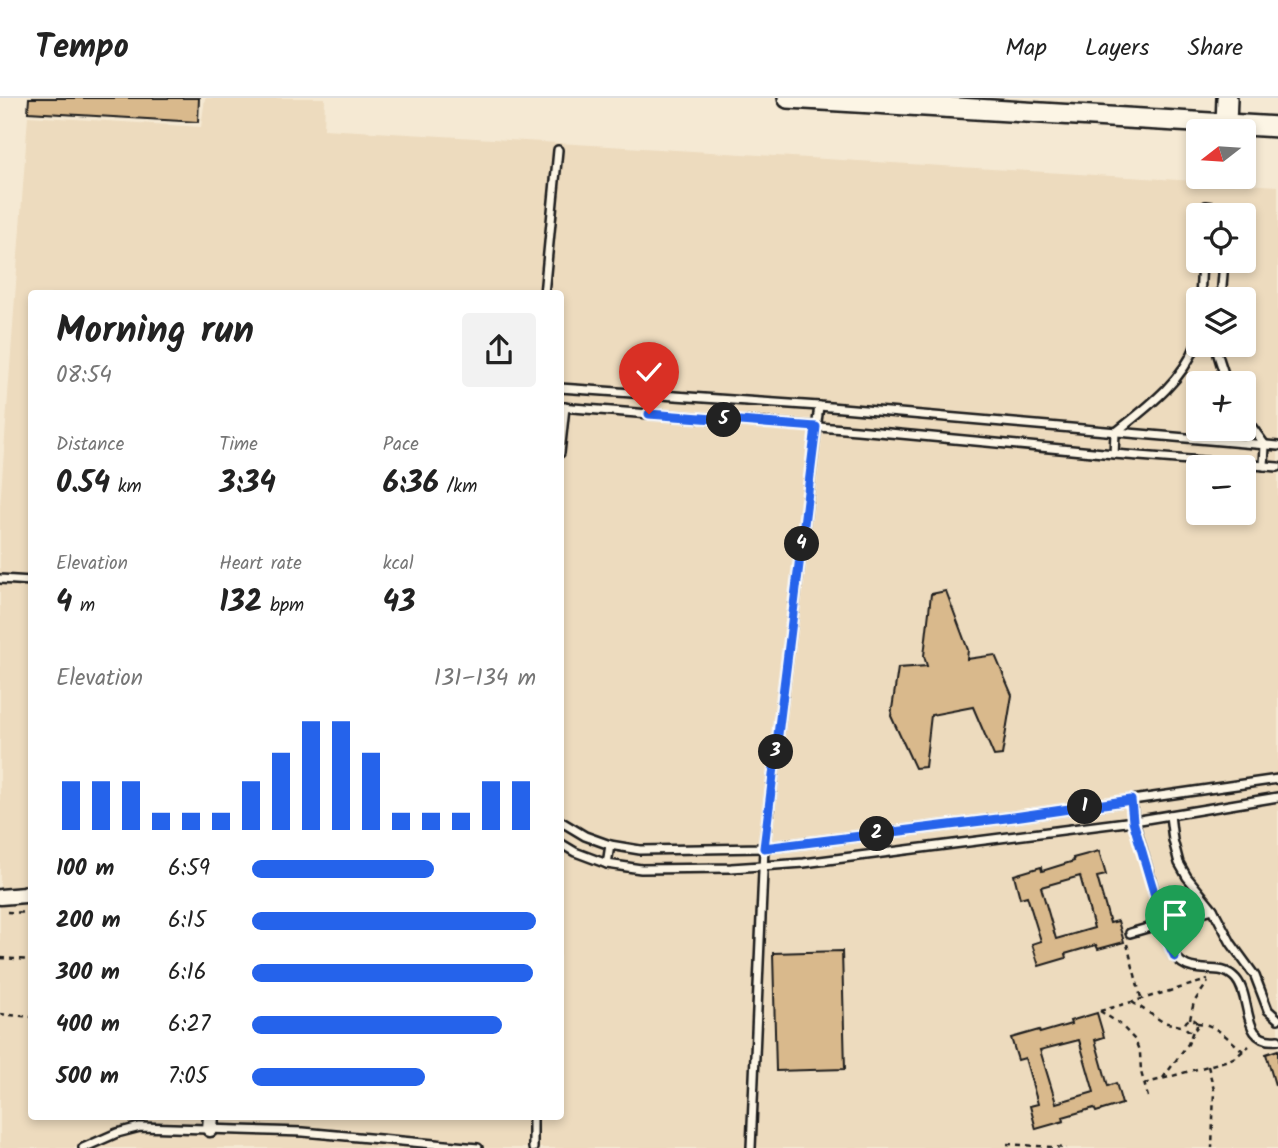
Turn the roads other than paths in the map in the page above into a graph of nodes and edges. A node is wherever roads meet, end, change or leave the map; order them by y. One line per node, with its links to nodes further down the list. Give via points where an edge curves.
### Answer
1 (788, 98): 4 (main road)
2 (1227, 98): 3 (main road)
3 (1226, 119)
4 (1186, 122)
5 (1256, 126): 6 (main road)
6 (1278, 127)
7 (558, 150): 8 (lane)
8 (544, 290)
9 (1189, 357): 14 (lane, via 1178,378)
10 (564, 388): 11 (lane)
11 (819, 406): 13 (lane); 14 (lane)
12 (564, 407): 13 (lane)
13 (816, 427): 18 (lane); 31 (lane)
14 (1115, 433): 16 (lane); 18 (lane)
15 (1256, 433): 16 (lane)
16 (1265, 445): 17 (lane); 19 (lane)
17 (1278, 446)
18 (1114, 454): 19 (lane)
19 (1264, 466): 20 (lane)
20 (1278, 467)
21 (0, 579): 22 (lane)
22 (28, 581)
23 (1278, 779): 25 (lane)
24 (1278, 797): 26 (lane)
25 (1131, 800): 27 (lane); 31 (lane)
26 (1170, 815): 27 (lane); 36 (lane, via 1179,863)
27 (1133, 821): 33 (lane); 37 (lane)
28 (564, 823): 30 (lane)
29 (564, 845): 32 (lane)
30 (610, 845): 31 (lane, via 640,850); 32 (lane)
31 (764, 848): 33 (lane)
32 (607, 864): 33 (lane, via 641,869)
33 (764, 866): 46 (lane)
34 (28, 893): 35 (street)
35 (0, 897)
36 (1213, 909): 37 (lane); 39 (lane, via 1255,976 1268,1010)
37 (1164, 923): 38 (lane); 40 (lane, via 1175,957 1196,969 1231,974 1242,989 1255,1033 1263,1040)
38 (1130, 933)
39 (1278, 1019)
40 (1278, 1040)
41 (533, 1120): 45 (lane)
42 (210, 1123): 43 (lane, via 140,1128); 44 (lane)
43 (83, 1148)
44 (478, 1148)
45 (533, 1148)
46 (751, 1148)

